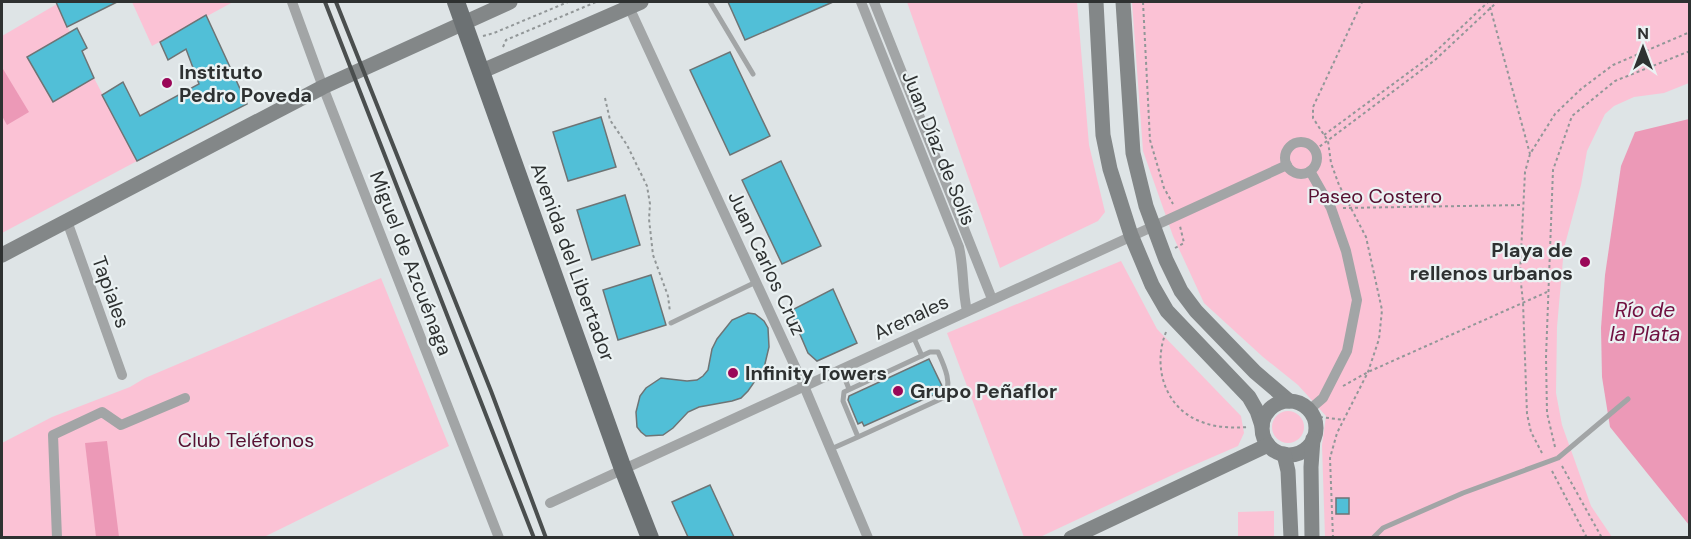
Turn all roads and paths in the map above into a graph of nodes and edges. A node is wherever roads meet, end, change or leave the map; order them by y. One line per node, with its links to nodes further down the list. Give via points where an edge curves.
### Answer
1 (292, 2): 22 (street, Miguel de Azcuénaga)
2 (456, 2): 17 (main road, Avenida del Libertador)
3 (510, 2): 17 (street)
4 (568, 2): 17 (path, via 494,33)
5 (596, 2): 20 (path, via 506,40)
6 (710, 2): 21 (lane)
7 (861, 2): 43 (street, Juan Díaz de Solís, via 959,247)
8 (874, 2): 41 (street, Juan Díaz de Solís)
9 (1096, 2): 36 (street, via 1103,135)
10 (1123, 2): 35 (street, via 1133,153)
11 (1143, 2): 33 (path, via 1150,140 1164,188)
12 (1362, 2): 24 (path, via 1313,107 1313,118)
13 (1486, 2): 24 (path, via 1431,56)
14 (1497, 2): 16 (path)
15 (633, 3): 20 (street); 39 (street, Juan Carlos Cruz)
16 (1490, 7): 25 (path, via 1435,60); 27 (path)
17 (466, 30): 20 (main road, Avenida del Libertador); 22 (street)
18 (1689, 32): 27 (path, via 1635,54 1581,89 1555,114)
19 (1689, 51): 40 (path, via 1615,81 1572,116 1553,171)
20 (487, 69): 67 (main road, Avenida del Libertador)
21 (753, 74)
22 (323, 87): 34 (street); 70 (street, Miguel de Azcuénaga)
23 (605, 98): 45 (path, via 610,120 647,186 653,255 668,296)
24 (1324, 135): 25 (path)
25 (1328, 141): 26 (path); 32 (path, via 1331,163)
26 (1315, 150): 28 (street, via 1305,143 1293,144 1286,153); 29 (street, via 1317,161)
27 (1530, 154): 30 (path)
28 (1287, 165): 29 (street, via 1297,174); 33 (street, Arenales)
29 (1310, 171): 31 (street)
30 (1523, 205): 32 (path); 42 (path)
31 (1331, 208): 32 (path); 54 (street, via 1357,300 1347,351)
32 (1350, 208): 49 (path, via 1366,237 1382,310 1379,339)
33 (1178, 214): 35 (street, Arenales); 37 (path, via 1184,243)
34 (67, 220): 38 (street); 50 (street, Tapiales)
35 (1152, 225): 36 (street, Arenales); 37 (street)
36 (1131, 235): 41 (street, Arenales); 44 (street, via 1152,285)
37 (1164, 254): 56 (street, via 1181,291 1196,311)
38 (2, 255)
39 (756, 282): 45 (lane); 51 (street, Juan Carlos Cruz)
40 (1547, 292): 42 (path); 65 (path, via 1547,413)
41 (992, 299): 43 (street, Arenales)
42 (1523, 302): 49 (path); 66 (path, via 1527,414 1531,432)
43 (967, 311): 46 (street, Arenales)
44 (1174, 320): 59 (street, via 1249,397); 59 (path, via 1165,334 1160,368 1178,406 1200,422 1216,426)
45 (671, 323)
46 (913, 336): 47 (lane); 48 (street, Arenales)
47 (922, 356): 52 (lane); 60 (lane, via 938,352 948,380 946,395)
48 (841, 369): 51 (street, Arenales); 52 (lane)
49 (1368, 372): 54 (path); 58 (path)
50 (122, 375)
51 (804, 386): 63 (street, Juan Carlos Cruz); 67 (street, Arenales)
52 (849, 389): 60 (lane, via 842,398)
53 (185, 398): 69 (street, via 121,425 102,412 53,435)
54 (1323, 398): 57 (street)
55 (1628, 399): 65 (lane)
56 (1289, 401): 57 (street, via 1304,405); 59 (street, via 1274,405)
57 (1311, 413): 58 (path); 61 (street, via 1316,432)
58 (1344, 420): 76 (path, via 1330,458)
59 (1262, 426): 62 (street)
60 (858, 437): 63 (lane)
61 (1313, 439): 64 (street, via 1301,451); 75 (street)
62 (1268, 445): 64 (street); 73 (street)
63 (831, 449): 72 (street, Juan Carlos Cruz)
64 (1284, 454): 74 (street)
65 (1558, 458): 66 (lane); 79 (path)
66 (1548, 464): 77 (lane, via 1463,493 1383,528); 78 (path)
67 (623, 469): 68 (street, Arenales); 71 (main road, Avenida del Libertador)
68 (550, 503)
69 (57, 537)
70 (499, 537)
71 (650, 537)
72 (868, 537)
73 (1071, 537)
74 (1290, 537)
75 (1312, 537)
76 (1333, 537)
77 (1373, 537)
78 (1587, 537)
79 (1602, 537)

